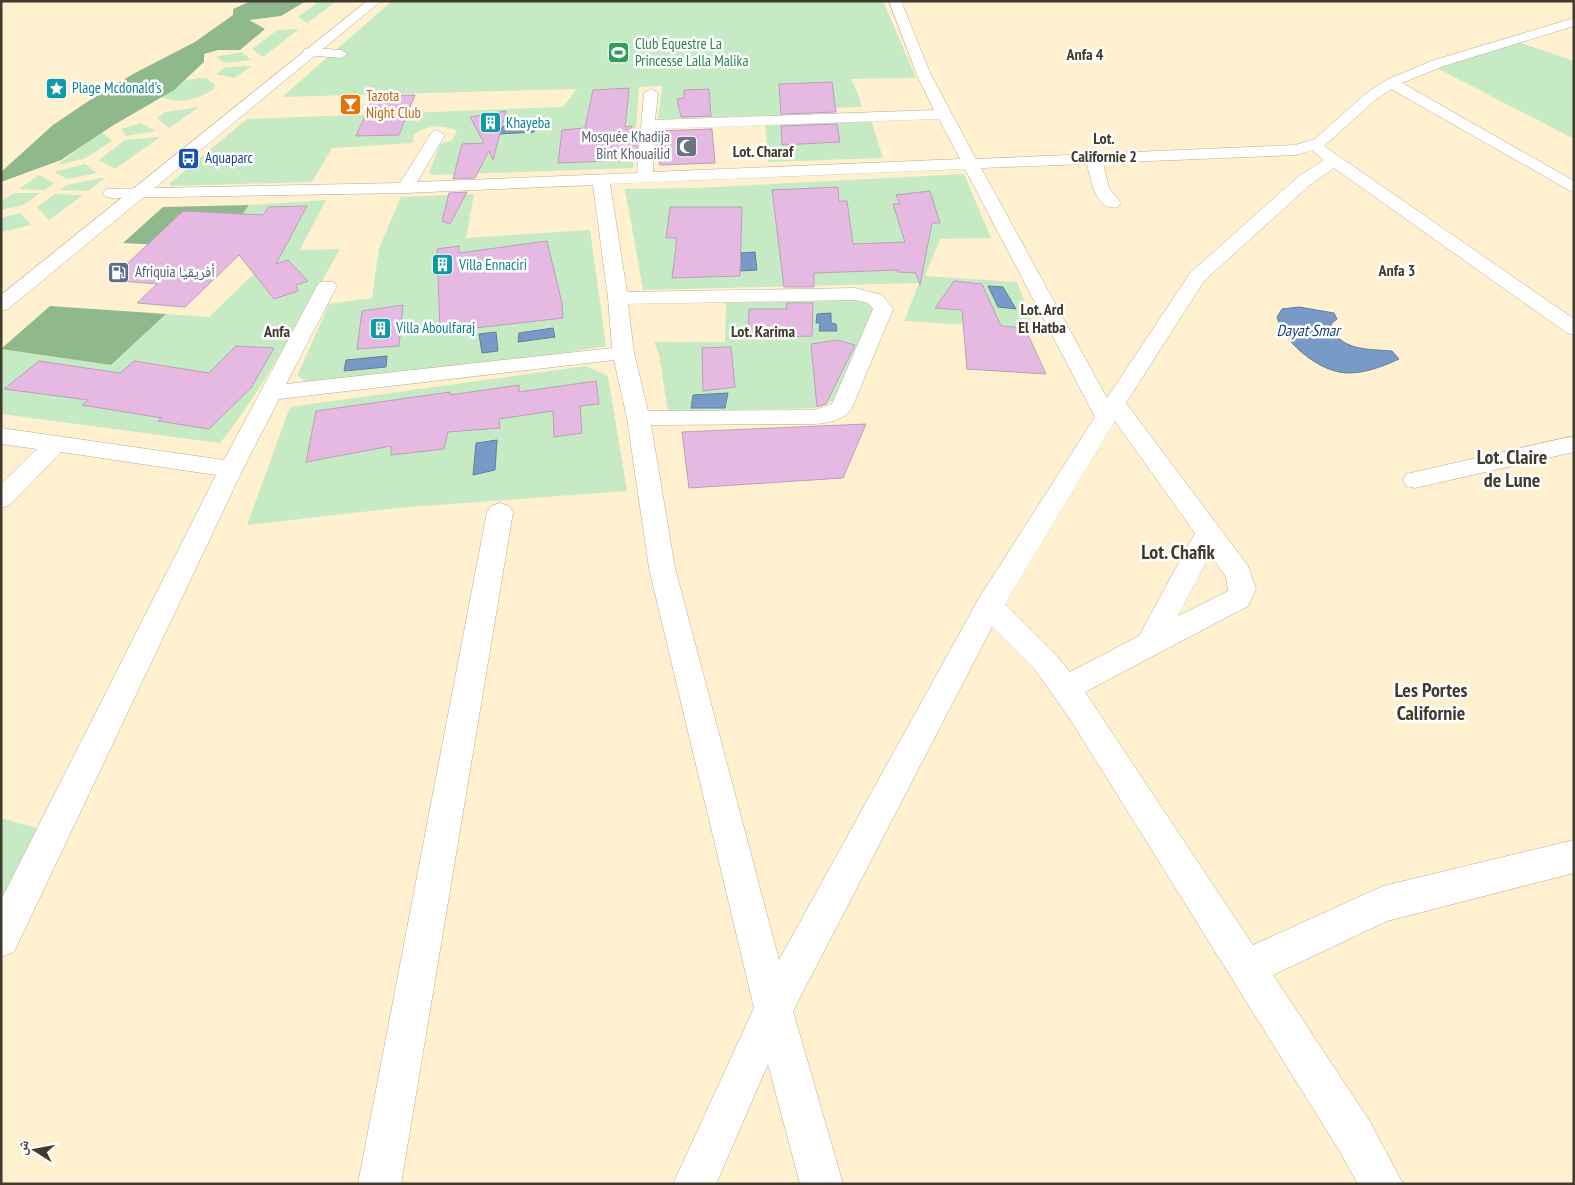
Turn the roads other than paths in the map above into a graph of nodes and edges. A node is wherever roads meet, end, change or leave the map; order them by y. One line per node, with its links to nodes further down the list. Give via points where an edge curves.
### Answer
1 (359, 1): 7 (main road)
2 (374, 1): 5 (main road)
3 (895, 1): 13 (main road, via 924,75)
4 (1574, 22): 9 (main road, via 1439,63)
5 (310, 52): 6 (main road); 8 (main road)
6 (341, 54)
7 (274, 68): 8 (main road); 21 (main road)
8 (291, 68): 21 (main road)
9 (1409, 76): 10 (main road); 11 (main road)
10 (1391, 83): 16 (main road, via 1379,89); 23 (main road)
11 (1426, 86)
12 (651, 92): 14 (main road)
13 (944, 114): 14 (main road); 18 (main road)
14 (647, 125): 19 (main road)
15 (437, 135): 22 (main road)
16 (1325, 153): 17 (main road, via 1285,151); 31 (main road); 34 (main road, via 1305,180 1197,277)
17 (1094, 158): 18 (main road); 25 (main road, via 1100,189)
18 (971, 162): 19 (main road); 34 (main road)
19 (645, 177): 20 (main road)
20 (601, 179): 22 (main road); 29 (main road)
21 (137, 181): 22 (main road); 24 (main road); 27 (main road)
22 (405, 188)
23 (1574, 188)
24 (105, 199)
25 (1112, 203)
26 (52, 239): 27 (main road)
27 (79, 241): 30 (main road)
28 (327, 286): 33 (main road)
29 (618, 298): 32 (main road); 35 (main road, via 855,294 875,299 883,309 841,408 834,413 815,417)
30 (3, 302)
31 (1574, 329)
32 (623, 353): 33 (main road); 35 (main road)
33 (270, 394): 39 (main road)
34 (1110, 410): 43 (main road); 44 (main road)
35 (638, 418): 50 (main road, via 662,568)
36 (1, 436): 37 (main road)
37 (56, 444): 39 (main road); 41 (main road)
38 (1574, 444): 40 (main road)
39 (231, 469): 48 (main road)
40 (1415, 480)
41 (1, 498)
42 (500, 512): 51 (main road)
43 (1208, 532): 45 (main road); 45 (main road, via 1238,574 1243,584 1242,592 1238,598)
44 (989, 606): 46 (main road, via 1046,663); 50 (main road)
45 (1149, 645): 46 (main road)
46 (1066, 688): 49 (main road)
47 (1574, 856): 49 (main road, via 1383,904)
48 (1, 940)
49 (1246, 968): 54 (main road)
50 (773, 1009): 52 (main road); 53 (main road)
51 (379, 1184)
52 (694, 1184)
53 (822, 1184)
54 (1382, 1184)

